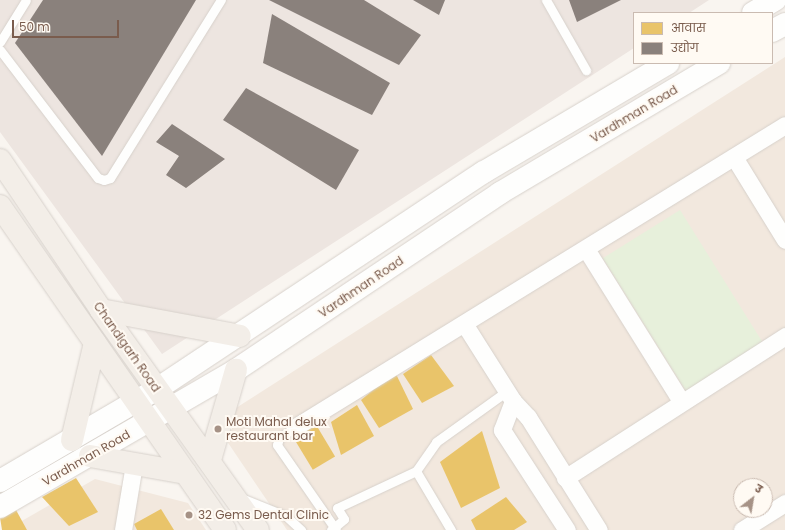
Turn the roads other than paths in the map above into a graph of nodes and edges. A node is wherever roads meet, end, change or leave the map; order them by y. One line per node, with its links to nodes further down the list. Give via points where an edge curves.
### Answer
1 (26, 0): 8 (lane)
2 (221, 0): 9 (lane, via 110,178 104,180 98,178)
3 (546, 0): 12 (lane)
4 (775, 0): 5 (street)
5 (755, 12)
6 (785, 24): 7 (street)
7 (773, 30)
8 (0, 42)
9 (0, 50)
10 (666, 64): 21 (street, Vardhman Road, via 484,172)
11 (717, 64): 24 (street, Vardhman Road, via 500,193)
12 (586, 70)
13 (785, 125): 14 (street)
14 (734, 157): 17 (street); 18 (street)
15 (0, 160): 19 (main road, Chandigarh Road)
16 (0, 206): 23 (main road, Chandigarh Road)
17 (785, 240)
18 (586, 249): 20 (street); 27 (street)
19 (101, 310): 21 (main road); 25 (main road, Chandigarh Road)
20 (465, 325): 26 (street); 31 (street)
21 (240, 336): 25 (street, Vardhman Road)
22 (785, 336): 27 (street)
23 (95, 343): 28 (main road, Chandigarh Road); 32 (main road)
24 (236, 370): 29 (street, Vardhman Road); 34 (main road)
25 (157, 389): 28 (street, Vardhman Road); 29 (main road, Chandigarh Road)
26 (510, 396): 36 (lane, via 436,442); 38 (street, via 528,416); 49 (street, via 502,430)
27 (681, 401): 38 (street)
28 (135, 402): 30 (main road, Chandigarh Road); 32 (street, Vardhman Road)
29 (172, 409): 30 (street, Vardhman Road); 34 (main road, Chandigarh Road)
30 (150, 422): 33 (street, Vardhman Road); 37 (main road, Chandigarh Road)
31 (297, 426): 44 (lane, via 279,438 277,445)
32 (72, 440): 39 (street, Vardhman Road)
33 (90, 456): 35 (main road); 42 (street, Vardhman Road)
34 (210, 460): 40 (main road, Chandigarh Road)
35 (134, 464): 37 (main road); 43 (street)
36 (416, 471): 44 (lane, via 337,508 344,519); 48 (lane)
37 (186, 473): 45 (main road, Chandigarh Road)
38 (565, 478): 50 (street)
39 (0, 481)
40 (234, 496): 46 (main road, Chandigarh Road); 47 (lane, via 286,516)
41 (785, 503): 51 (street)
42 (0, 507)
43 (121, 529)
44 (334, 529)
45 (225, 530)
46 (258, 530)
47 (301, 530)
48 (451, 530)
49 (567, 530)
50 (599, 530)
51 (742, 530)

